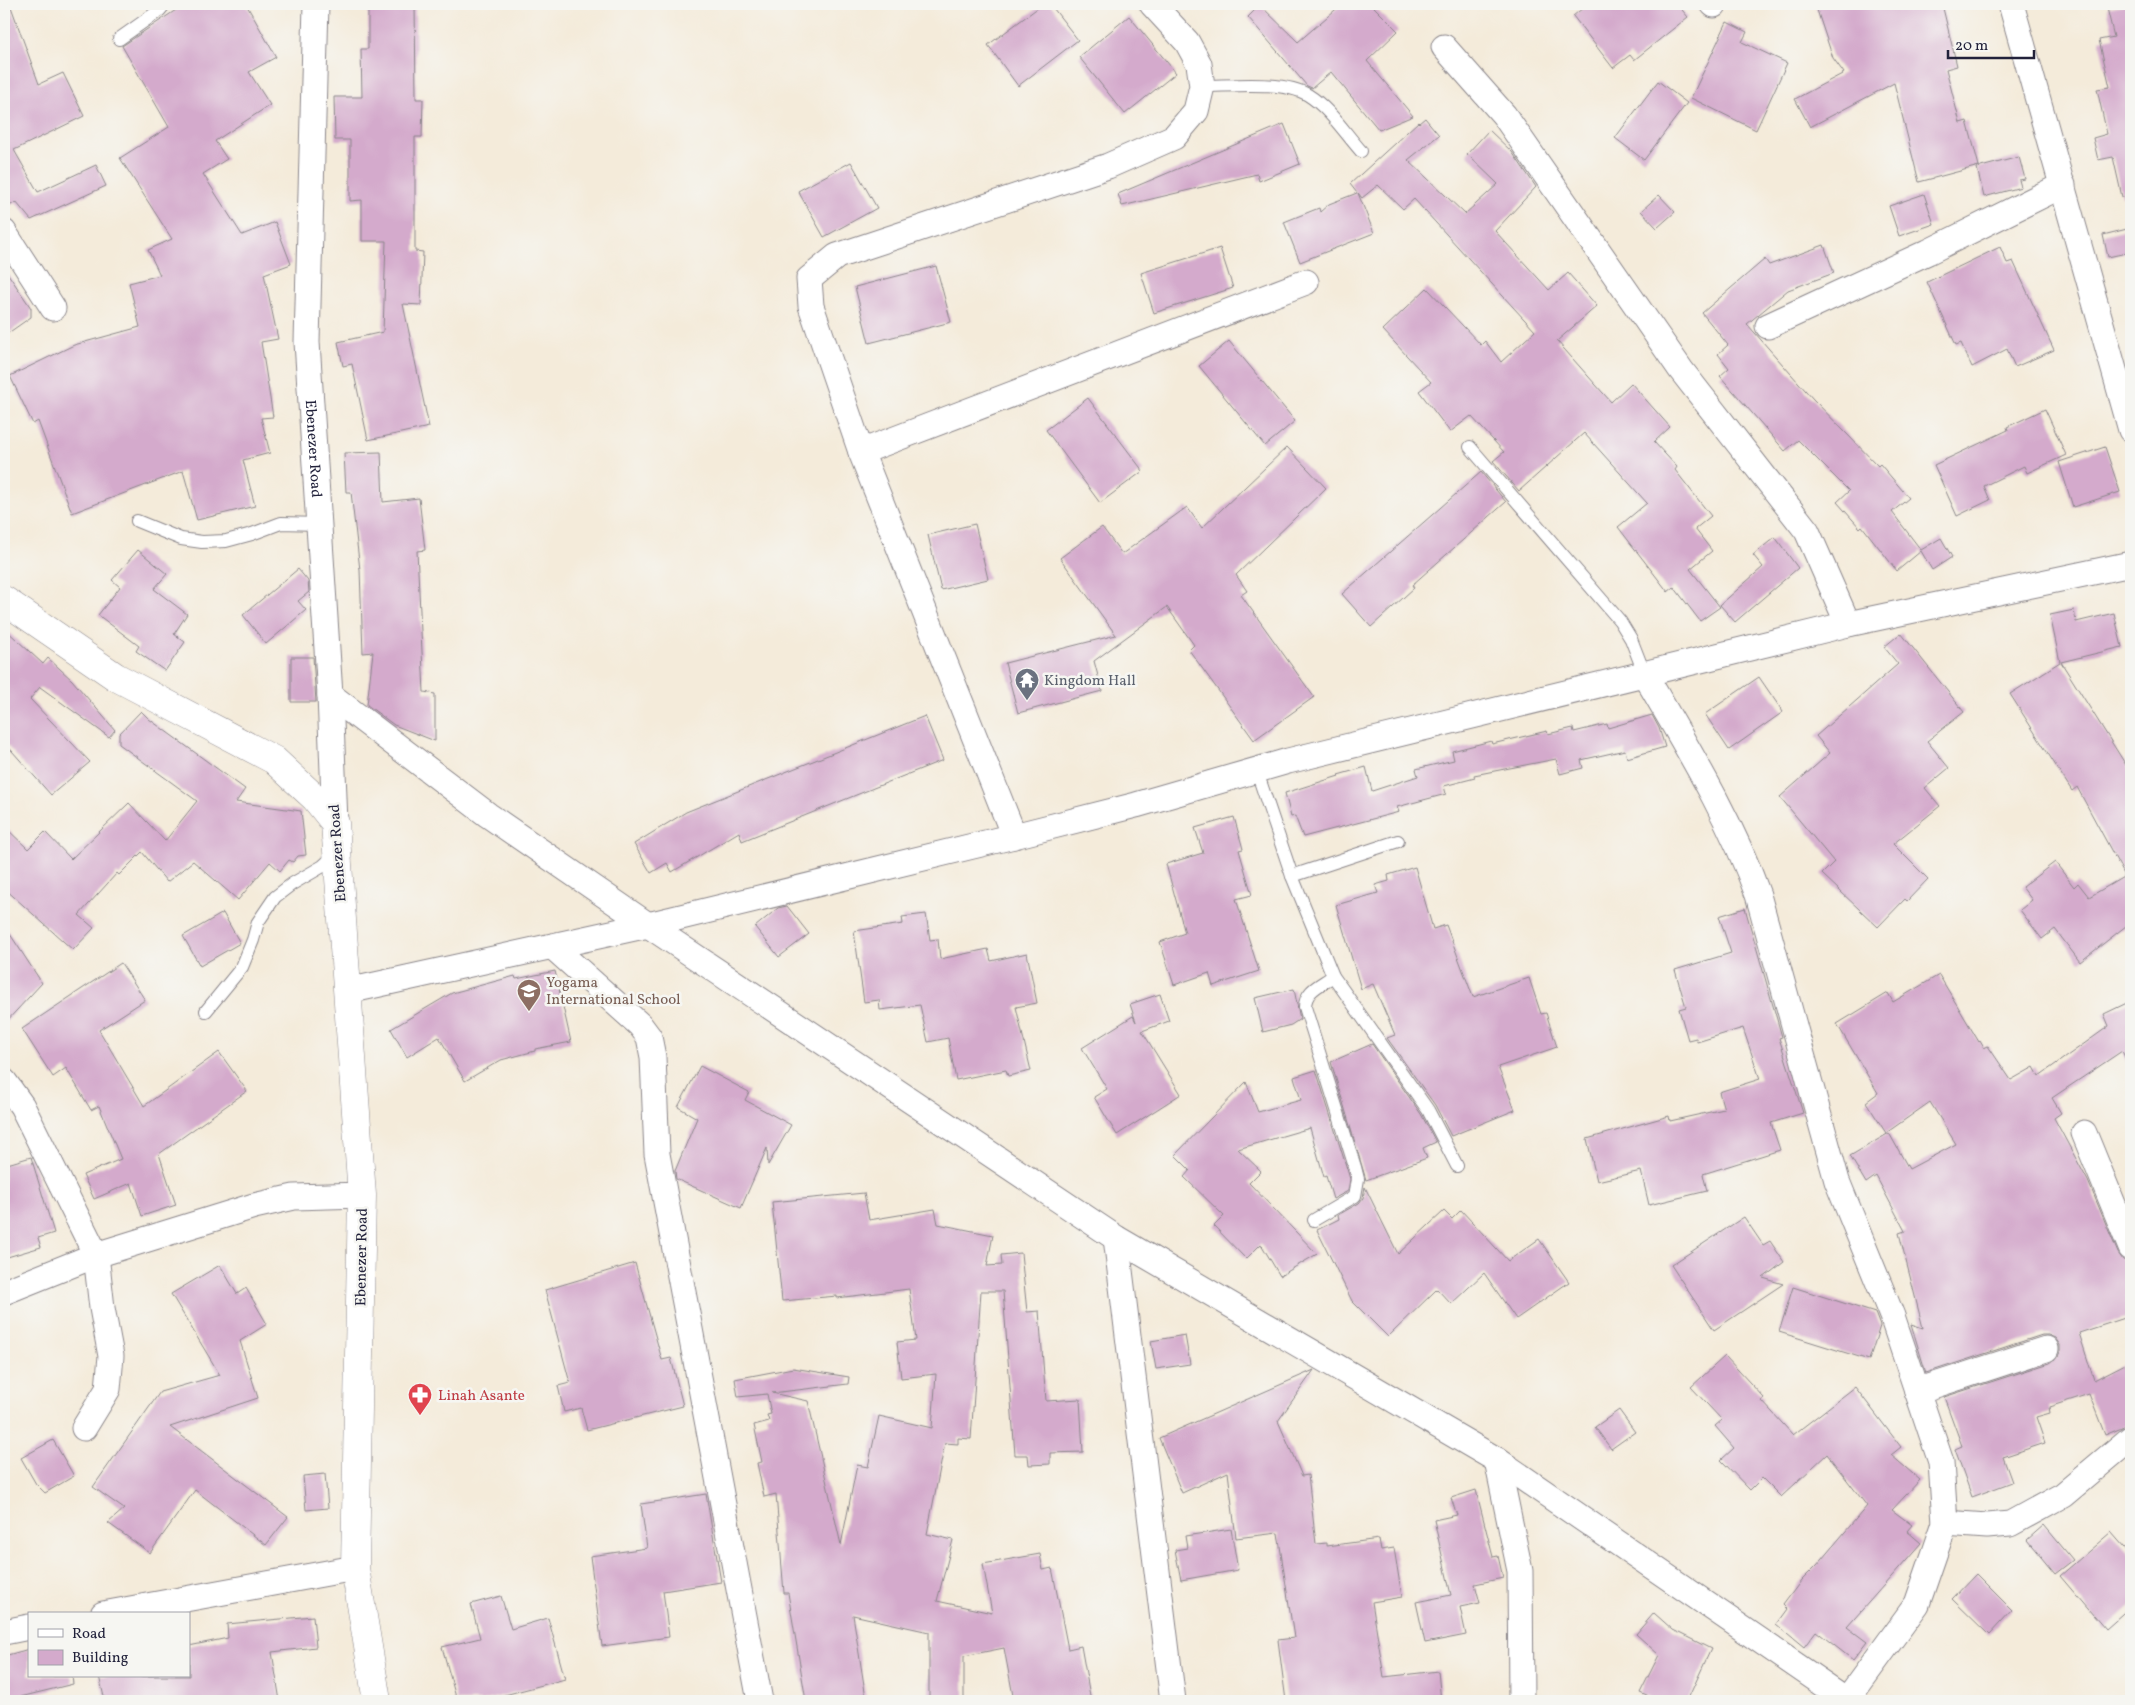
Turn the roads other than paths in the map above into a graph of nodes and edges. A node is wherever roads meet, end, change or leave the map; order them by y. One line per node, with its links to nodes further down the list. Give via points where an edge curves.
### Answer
1 (165, 4): 5 (lane)
2 (316, 4): 18 (street, Ebenezer Road, via 308,342)
3 (1152, 4): 7 (street, via 1187,42 1199,64)
4 (2011, 4): 9 (street)
5 (120, 39)
6 (1444, 47): 21 (street, via 1504,115 1681,370 1808,531)
7 (1202, 86): 8 (lane, via 1274,86 1308,95); 16 (street, via 1196,111 1174,137 1108,166 837,256 809,279 811,306)
8 (1361, 151)
9 (2063, 186): 13 (street); 14 (street)
10 (4, 232): 12 (street)
11 (1306, 282): 16 (street)
12 (53, 308)
13 (1768, 326)
14 (2131, 430)
15 (1470, 446): 22 (lane, via 1620,621)
16 (861, 452): 26 (street)
17 (137, 521): 18 (lane, via 181,539 202,542 226,540 281,524)
18 (319, 524): 23 (street, Ebenezer Road)
19 (2131, 564): 21 (street)
20 (4, 600): 25 (street, via 116,677 274,760 315,798)
21 (1848, 624): 22 (street)
22 (1645, 675): 24 (street); 45 (street, via 1711,791 1747,864 1837,1181 1892,1316)
23 (330, 696): 25 (street, Ebenezer Road); 30 (street, via 488,815)
24 (1256, 770): 26 (street); 29 (lane)
25 (335, 822): 28 (street, Ebenezer Road)
26 (1014, 836): 30 (street)
27 (1398, 841): 29 (lane)
28 (337, 854): 33 (street, Ebenezer Road); 34 (lane, via 275,898 258,922 242,967)
29 (1292, 876): 32 (lane)
30 (648, 925): 31 (street); 40 (street)
31 (553, 947): 33 (street); 55 (street, via 649,1037 653,1057 657,1154)
32 (1333, 976): 37 (lane, via 1428,1110); 39 (lane, via 1310,992 1305,998 1305,1006 1355,1166 1358,1186 1355,1196)
33 (348, 991): 38 (street, Ebenezer Road)
34 (206, 1011)
35 (4, 1081): 42 (street, via 22,1106)
36 (2084, 1133): 41 (street)
37 (1458, 1166)
38 (362, 1195): 42 (street, via 294,1197 254,1206); 50 (street, Ebenezer Road)
39 (1314, 1220)
40 (1116, 1238): 48 (street); 56 (street)
41 (2131, 1248)
42 (96, 1255): 43 (street); 46 (street, via 111,1356 108,1389)
43 (4, 1292)
44 (2046, 1349): 45 (street)
45 (1917, 1391): 49 (street, via 1941,1462)
46 (84, 1428)
47 (2131, 1438): 49 (street, via 2064,1495 2010,1524)
48 (1497, 1460): 57 (street, via 1520,1571); 58 (street)
49 (1945, 1523): 58 (street, via 1918,1604)
50 (354, 1568): 51 (street); 54 (street, Ebenezer Road)
51 (115, 1612)
52 (28, 1627): 53 (street)
53 (4, 1632)
54 (377, 1701)
55 (760, 1701)
56 (1173, 1701)
57 (1521, 1701)
58 (1847, 1701)

